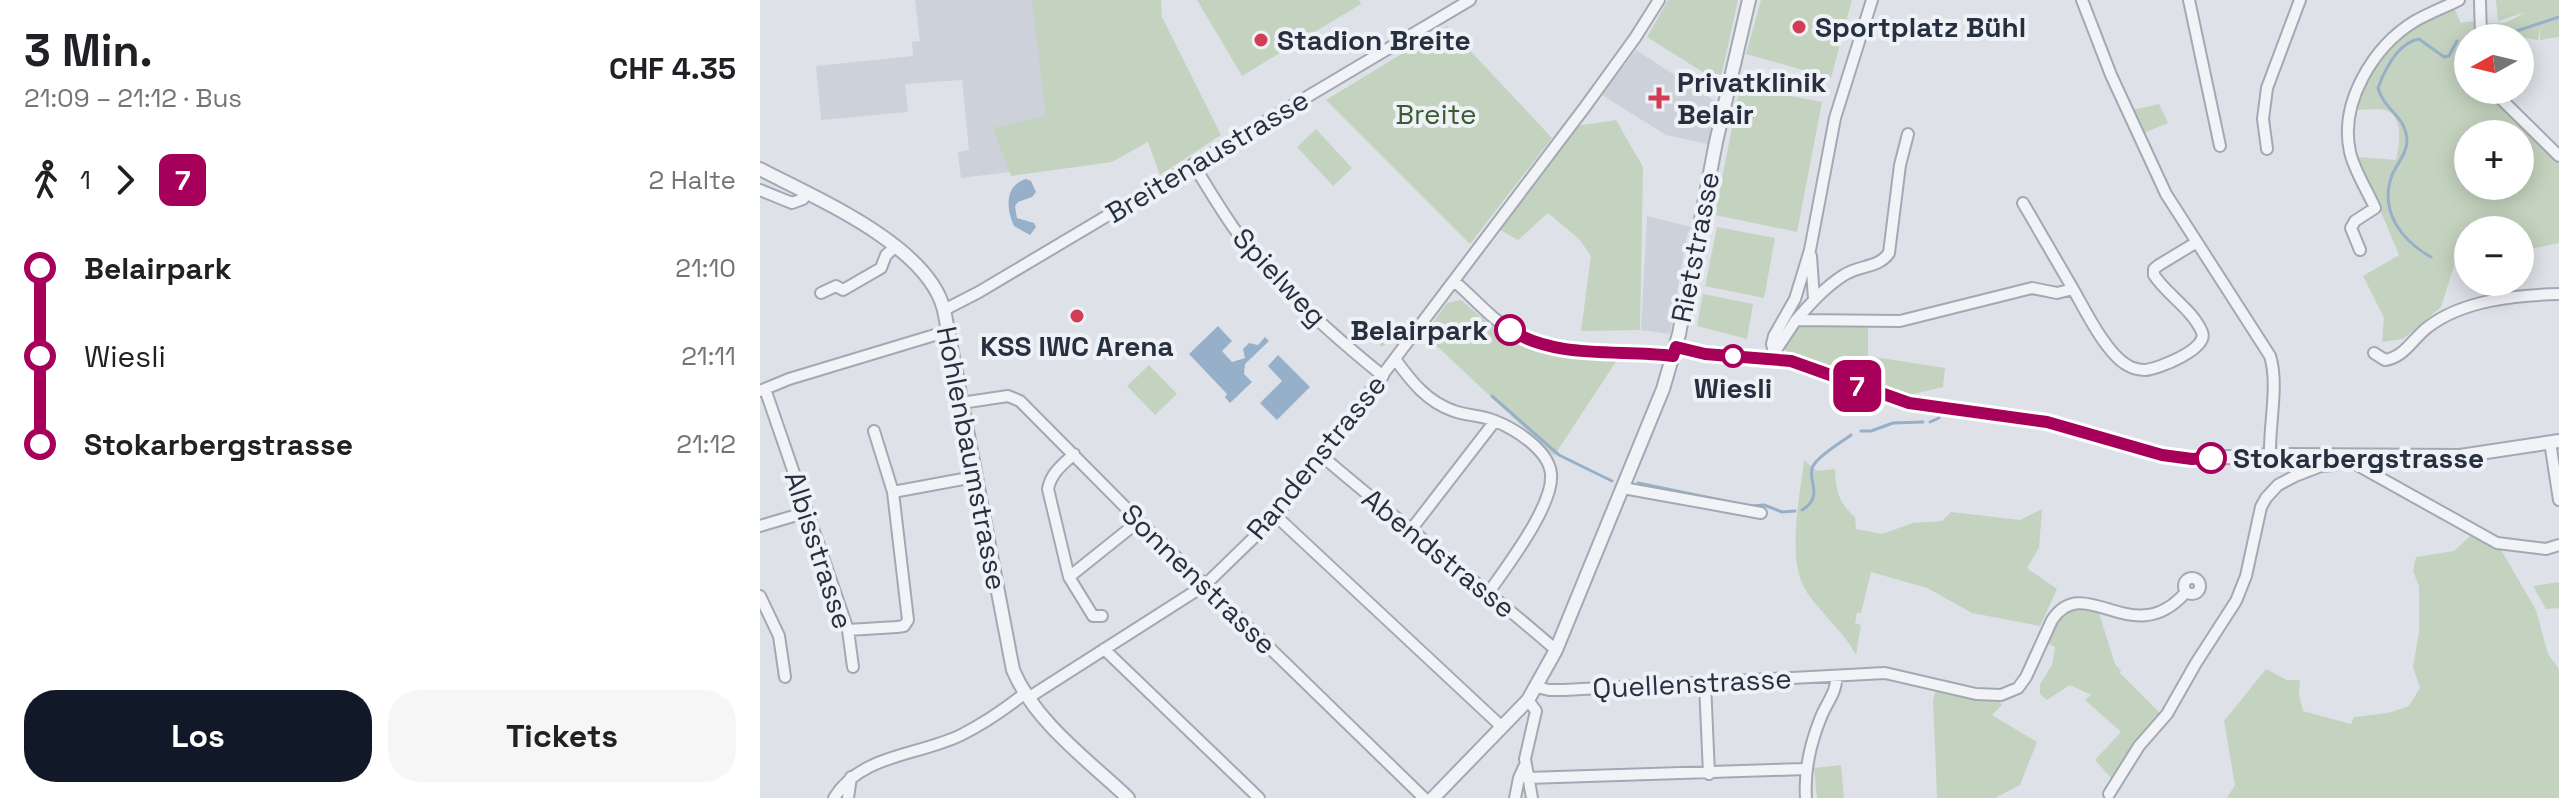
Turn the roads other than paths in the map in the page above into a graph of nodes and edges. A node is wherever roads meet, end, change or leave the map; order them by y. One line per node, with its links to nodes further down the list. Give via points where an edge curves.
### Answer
1 (1470, 0): 18 (street, Breitenaustrasse)
2 (1659, 0): 27 (street, Randenstrasse)
3 (1749, 0): 35 (street, Rietstrasse)
4 (1872, 0): 25 (street, via 1835,118)
5 (2082, 0): 23 (street, via 2166,194)
6 (2189, 0): 15 (street)
7 (2300, 0): 16 (street, via 2267,88)
8 (2429, 0): 11 (street)
9 (2459, 0): 11 (street)
10 (2480, 0): 12 (street)
11 (2439, 10): 26 (street, via 2394,36 2356,93 2350,150 2375,208 2351,228)
12 (2481, 24)
13 (2506, 104): 17 (street)
14 (1908, 134): 31 (street, via 1889,253 1878,264 1853,269)
15 (2220, 146)
16 (2267, 149)
17 (2559, 156)
18 (1193, 164): 32 (street, Breitenaustrasse); 39 (street, Spielweg, via 1255,255 1345,346)
19 (760, 169): 21 (street, Hohlenbaumstrasse)
20 (760, 190): 21 (street, via 792,203)
21 (807, 194): 24 (street, Hohlenbaumstrasse)
22 (2023, 203): 28 (street)
23 (2197, 242): 28 (street, via 2159,265 2154,275 2183,306 2203,340 2156,368 2123,363); 46 (street, via 2272,362)
24 (895, 247): 29 (street, via 881,268 843,290 836,286); 32 (street, Hohlenbaumstrasse, via 929,277)
25 (1810, 250): 31 (street); 37 (street, via 1795,299 1774,336)
26 (2360, 250)
27 (1454, 281): 35 (street, via 1510,330 1542,345 1584,351); 38 (street, Randenstrasse)
28 (2073, 289): 33 (street, via 2057,293 2032,288 1900,321)
29 (821, 293)
30 (2559, 294): 36 (street, via 2498,300 2462,310 2427,327 2394,359)
31 (1814, 299): 33 (street)
32 (944, 310): 34 (street, Hohlenbaumstrasse)
33 (1796, 320): 37 (street)
34 (948, 331): 40 (street); 41 (street, Hohlenbaumstrasse)
35 (1674, 351): 37 (street); 50 (street, Rietstrasse)
36 (2374, 353)
37 (1774, 356): 46 (street, via 1909,403 2047,422 2162,455)
38 (1395, 359): 39 (street, Randenstrasse); 42 (street, via 1436,403)
39 (1383, 376): 47 (street, Randenstrasse)
40 (762, 390): 53 (street, Albisstrasse)
41 (961, 403): 45 (street, Sonnenstrasse, via 1008,396 1020,401); 49 (street, Hohlenbaumstrasse)
42 (1495, 421): 58 (street); 62 (street, via 1537,450 1551,476 1535,522)
43 (874, 431): 51 (street)
44 (2555, 442): 48 (street, via 2469,456); 52 (street)
45 (1074, 454): 56 (street, Sonnenstrasse); 60 (street, via 1055,471 1048,489)
46 (2270, 455): 48 (street)
47 (1322, 456): 55 (street, Randenstrasse); 58 (street, Abendstrasse)
48 (2341, 456): 59 (street, via 2497,543 2546,549); 81 (street, via 2334,465 2278,485 2266,498 2231,611)
49 (974, 477): 51 (street); 74 (street, Hohlenbaumstrasse, via 1011,662)
50 (1623, 488): 54 (street); 68 (street, Rietstrasse)
51 (893, 492): 66 (street, via 908,620 904,626)
52 (2559, 500)
53 (807, 512): 57 (street); 66 (street, Albisstrasse)
54 (1761, 513)
55 (1276, 516): 61 (street, Randenstrasse); 76 (street)
56 (1139, 521): 60 (street); 61 (street, Sonnenstrasse)
57 (760, 526)
58 (1410, 531): 62 (street, Abendstrasse)
59 (2559, 545)
60 (1069, 577): 65 (street, via 1093,616)
61 (1205, 585): 67 (street, Randenstrasse); 86 (street, Sonnenstrasse)
62 (1489, 592): 68 (street, Abendstrasse)
63 (2186, 592): 70 (street, Quellenstrasse, via 2153,615 2125,615 2087,603 2057,611 2026,677 2018,688 2001,695 1885,673)
64 (760, 596): 71 (street, via 779,636)
65 (1102, 616)
66 (848, 630): 69 (street, Albisstrasse)
67 (1104, 649): 74 (street, Randenstrasse); 85 (street)
68 (1556, 650): 73 (street, Rietstrasse)
69 (853, 667)
70 (1836, 676): 72 (street, Quellenstrasse); 77 (street)
71 (785, 677)
72 (1705, 683): 73 (street, Quellenstrasse); 79 (street)
73 (1537, 687): 75 (street, Rietstrasse)
74 (1026, 696): 80 (street, Randenstrasse, via 960,735); 84 (street, Hohlenbaumstrasse)
75 (1528, 700): 76 (street, Rietstrasse); 78 (street, via 1536,711)
76 (1502, 727): 87 (street, Rietstrasse)
77 (1805, 769): 79 (street); 90 (street)
78 (1526, 772): 79 (street); 88 (street, via 1519,778); 89 (street)
79 (1709, 774)
80 (851, 777): 82 (street, Randenstrasse); 83 (street)
81 (2109, 794)
82 (834, 798)
83 (848, 798)
84 (1128, 798)
85 (1259, 798)
86 (1424, 798)
87 (1433, 798)
88 (1515, 798)
89 (1532, 798)
90 (1806, 798)

